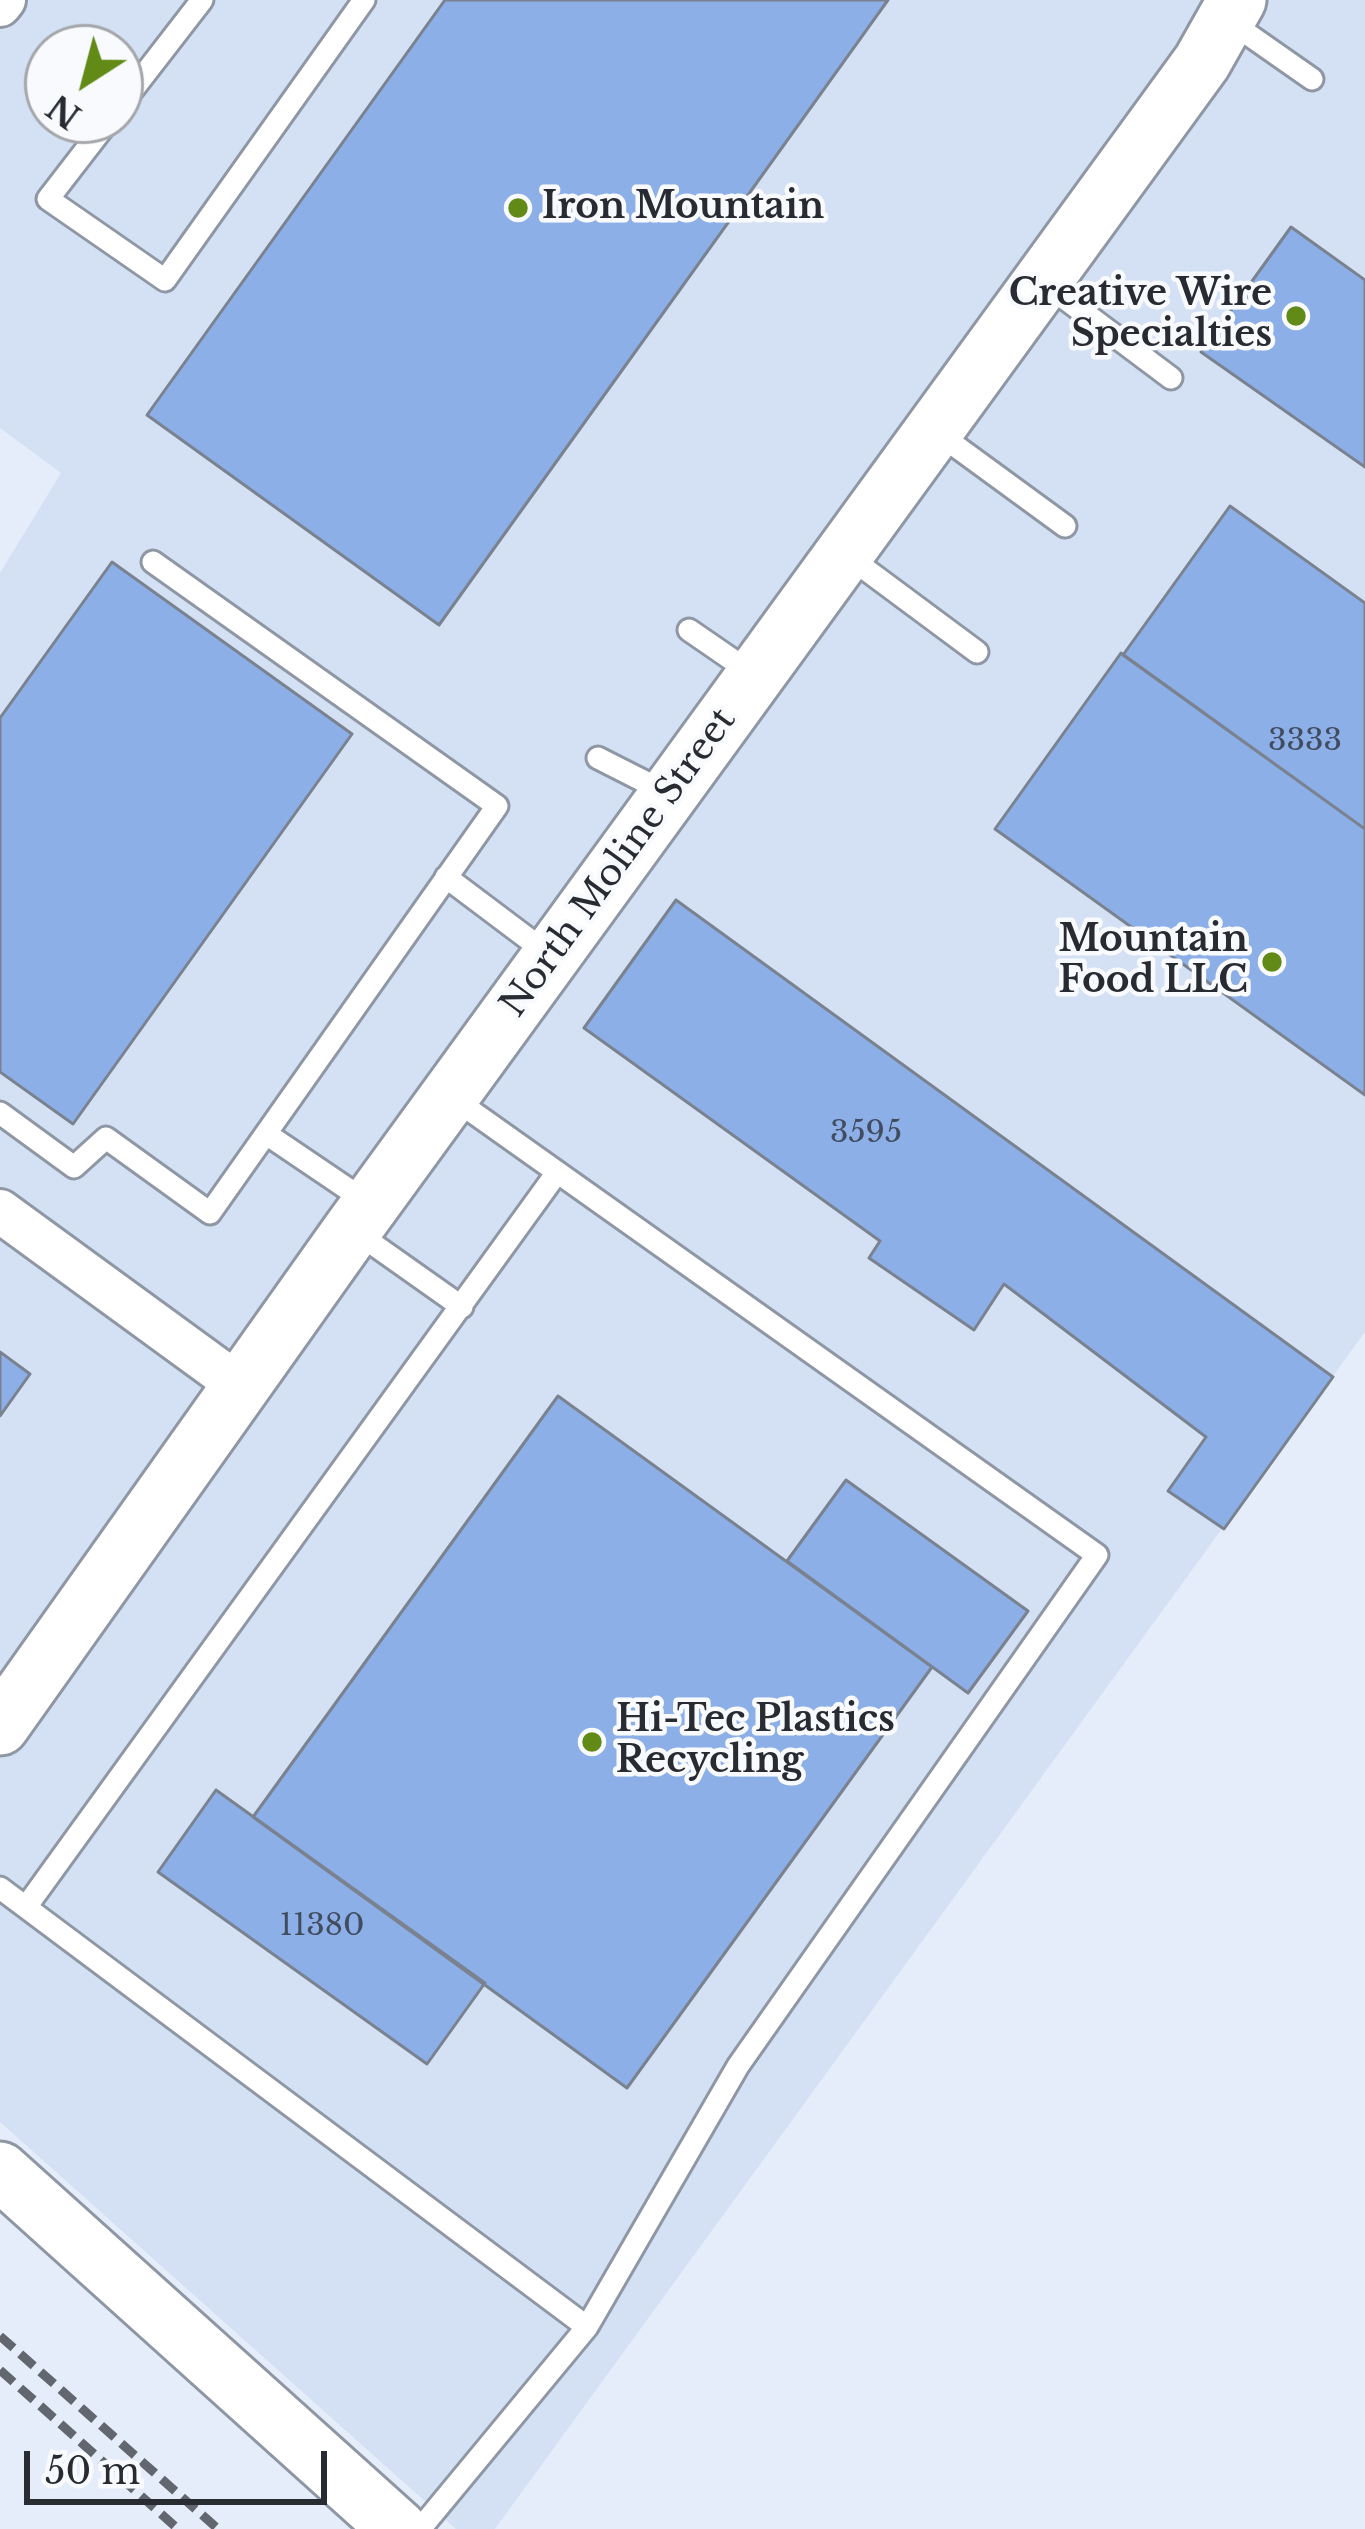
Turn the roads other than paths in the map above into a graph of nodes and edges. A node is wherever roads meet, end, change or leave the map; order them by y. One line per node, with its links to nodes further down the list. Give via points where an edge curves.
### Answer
1 (202, 0): 4 (lane)
2 (364, 0): 6 (lane, via 165,280 48,199)
3 (1232, 10): 5 (lane); 7 (street, North Moline Street)
4 (144, 75)
5 (1312, 79)
6 (90, 144)
7 (1043, 281): 8 (lane); 9 (street, North Moline Street)
8 (1171, 378)
9 (934, 431): 10 (lane); 11 (street, North Moline Street)
10 (1065, 526)
11 (845, 554): 14 (lane); 15 (street, North Moline Street)
12 (153, 562): 18 (lane, via 497,806)
13 (689, 630): 15 (lane)
14 (977, 652)
15 (756, 676): 17 (street, North Moline Street)
16 (598, 758): 17 (lane)
17 (670, 794): 19 (street, North Moline Street)
18 (446, 877): 19 (lane); 22 (lane)
19 (552, 956): 20 (street, North Moline Street)
20 (449, 1096): 23 (lane); 25 (street, North Moline Street)
21 (0, 1113): 22 (lane, via 74,1167 106,1138 210,1213)
22 (268, 1135): 25 (lane)
23 (556, 1174): 26 (lane); 32 (lane, via 1097,1555 738,2066)
24 (0, 1210): 27 (street)
25 (362, 1217): 26 (lane); 27 (street, North Moline Street)
26 (462, 1307): 30 (lane)
27 (240, 1387): 28 (street, North Moline Street)
28 (0, 1726)
29 (0, 1888): 30 (lane)
30 (26, 1906): 32 (lane)
31 (0, 2171): 33 (street)
32 (587, 2326): 34 (lane)
33 (398, 2529)
34 (420, 2529)

